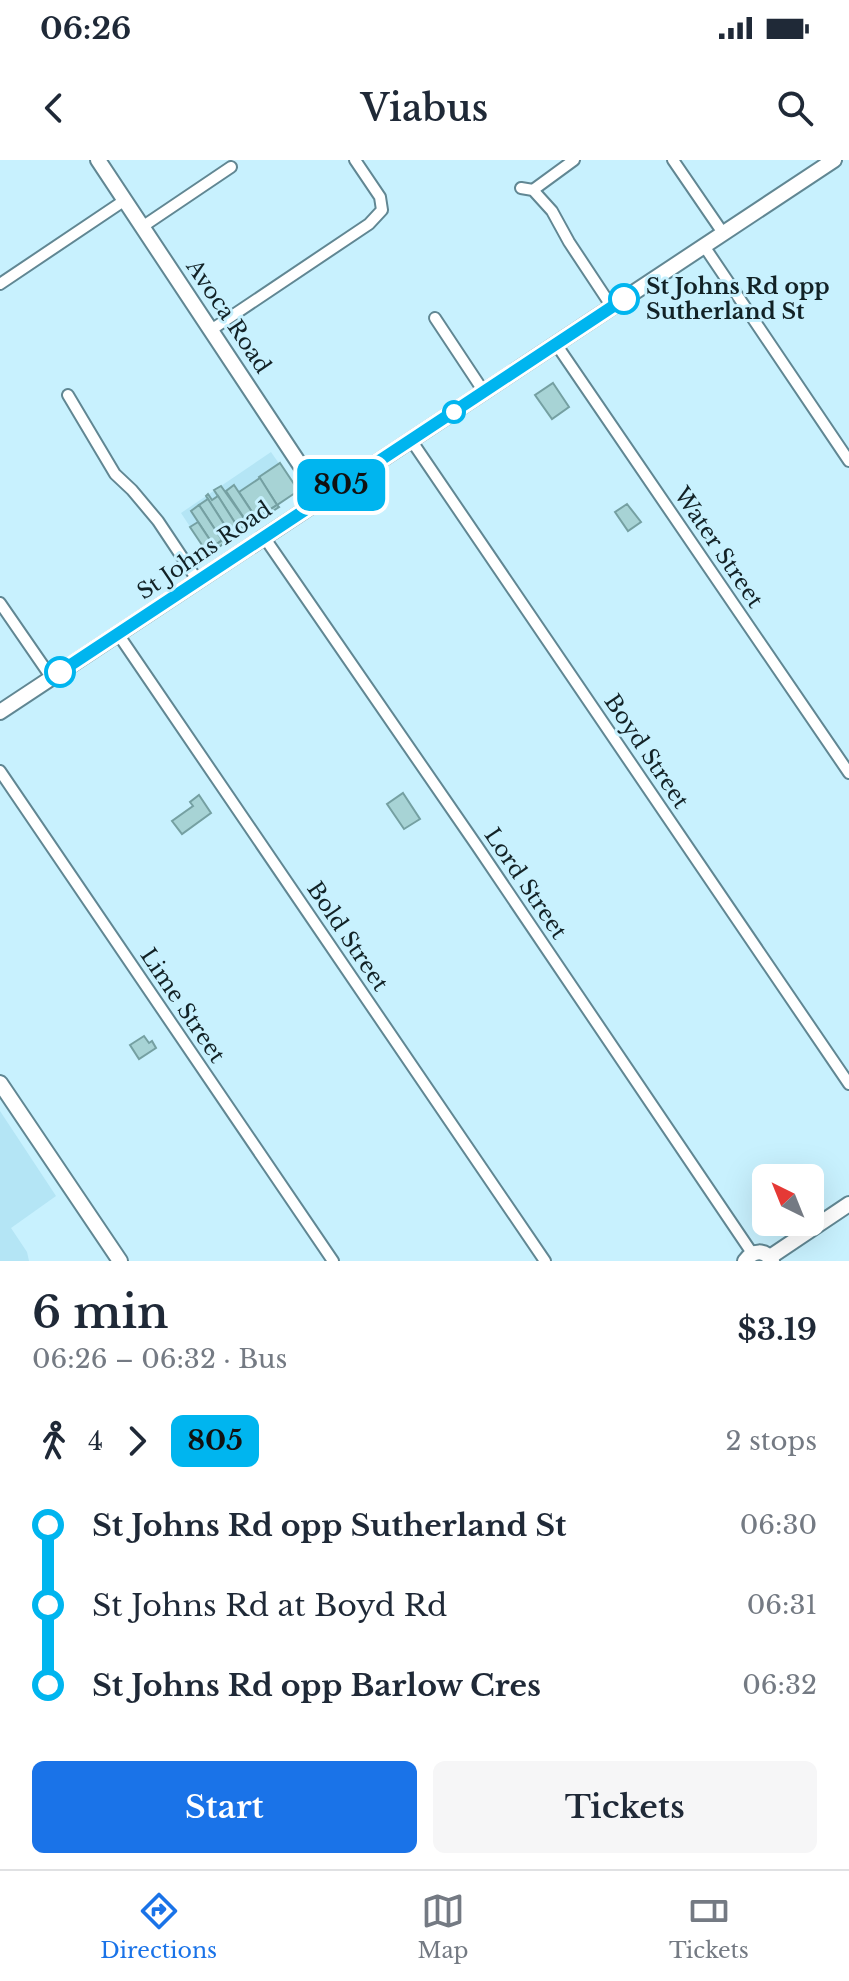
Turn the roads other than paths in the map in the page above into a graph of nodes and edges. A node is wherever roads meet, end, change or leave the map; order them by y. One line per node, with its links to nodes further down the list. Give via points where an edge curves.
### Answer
1 (98, 160): 9 (main road, Avoca Road)
2 (355, 160): 16 (street, via 380,197 382,210)
3 (574, 160): 8 (street)
4 (673, 160): 11 (street)
5 (833, 160): 11 (main road, St Johns Road)
6 (231, 167): 10 (street)
7 (521, 188): 8 (street)
8 (533, 190): 14 (street)
9 (125, 200): 10 (main road, Avoca Road); 13 (street)
10 (142, 227): 16 (main road, Avoca Road)
11 (723, 233): 12 (main road, St Johns Road)
12 (704, 246): 14 (main road, St Johns Road); 21 (street)
13 (0, 284)
14 (612, 307): 17 (main road, St Johns Road)
15 (435, 318): 18 (street)
16 (211, 330): 22 (main road, Avoca Road)
17 (556, 344): 18 (main road, St Johns Road); 30 (street, Water Street)
18 (484, 392): 20 (main road, St Johns Road)
19 (68, 395): 24 (street, via 115,474 158,521)
20 (411, 440): 22 (main road, St Johns Road); 32 (street, Boyd Street)
21 (849, 461)
22 (322, 498): 23 (main road, St Johns Road)
23 (264, 537): 24 (main road, St Johns Road); 34 (street, Lord Street, via 477,846)
24 (198, 581): 26 (main road, St Johns Road)
25 (0, 603): 27 (street)
26 (118, 634): 27 (main road, St Johns Road); 38 (street, Bold Street)
27 (51, 677): 28 (main road, St Johns Road)
28 (0, 712)
29 (0, 771): 37 (street, Lime Street)
30 (849, 773)
31 (0, 1083): 36 (main road)
32 (849, 1084)
33 (849, 1204): 35 (main road)
34 (749, 1257): 35 (main road, via 762,1252)
35 (771, 1259)
36 (120, 1261)
37 (333, 1261)
38 (545, 1261)

